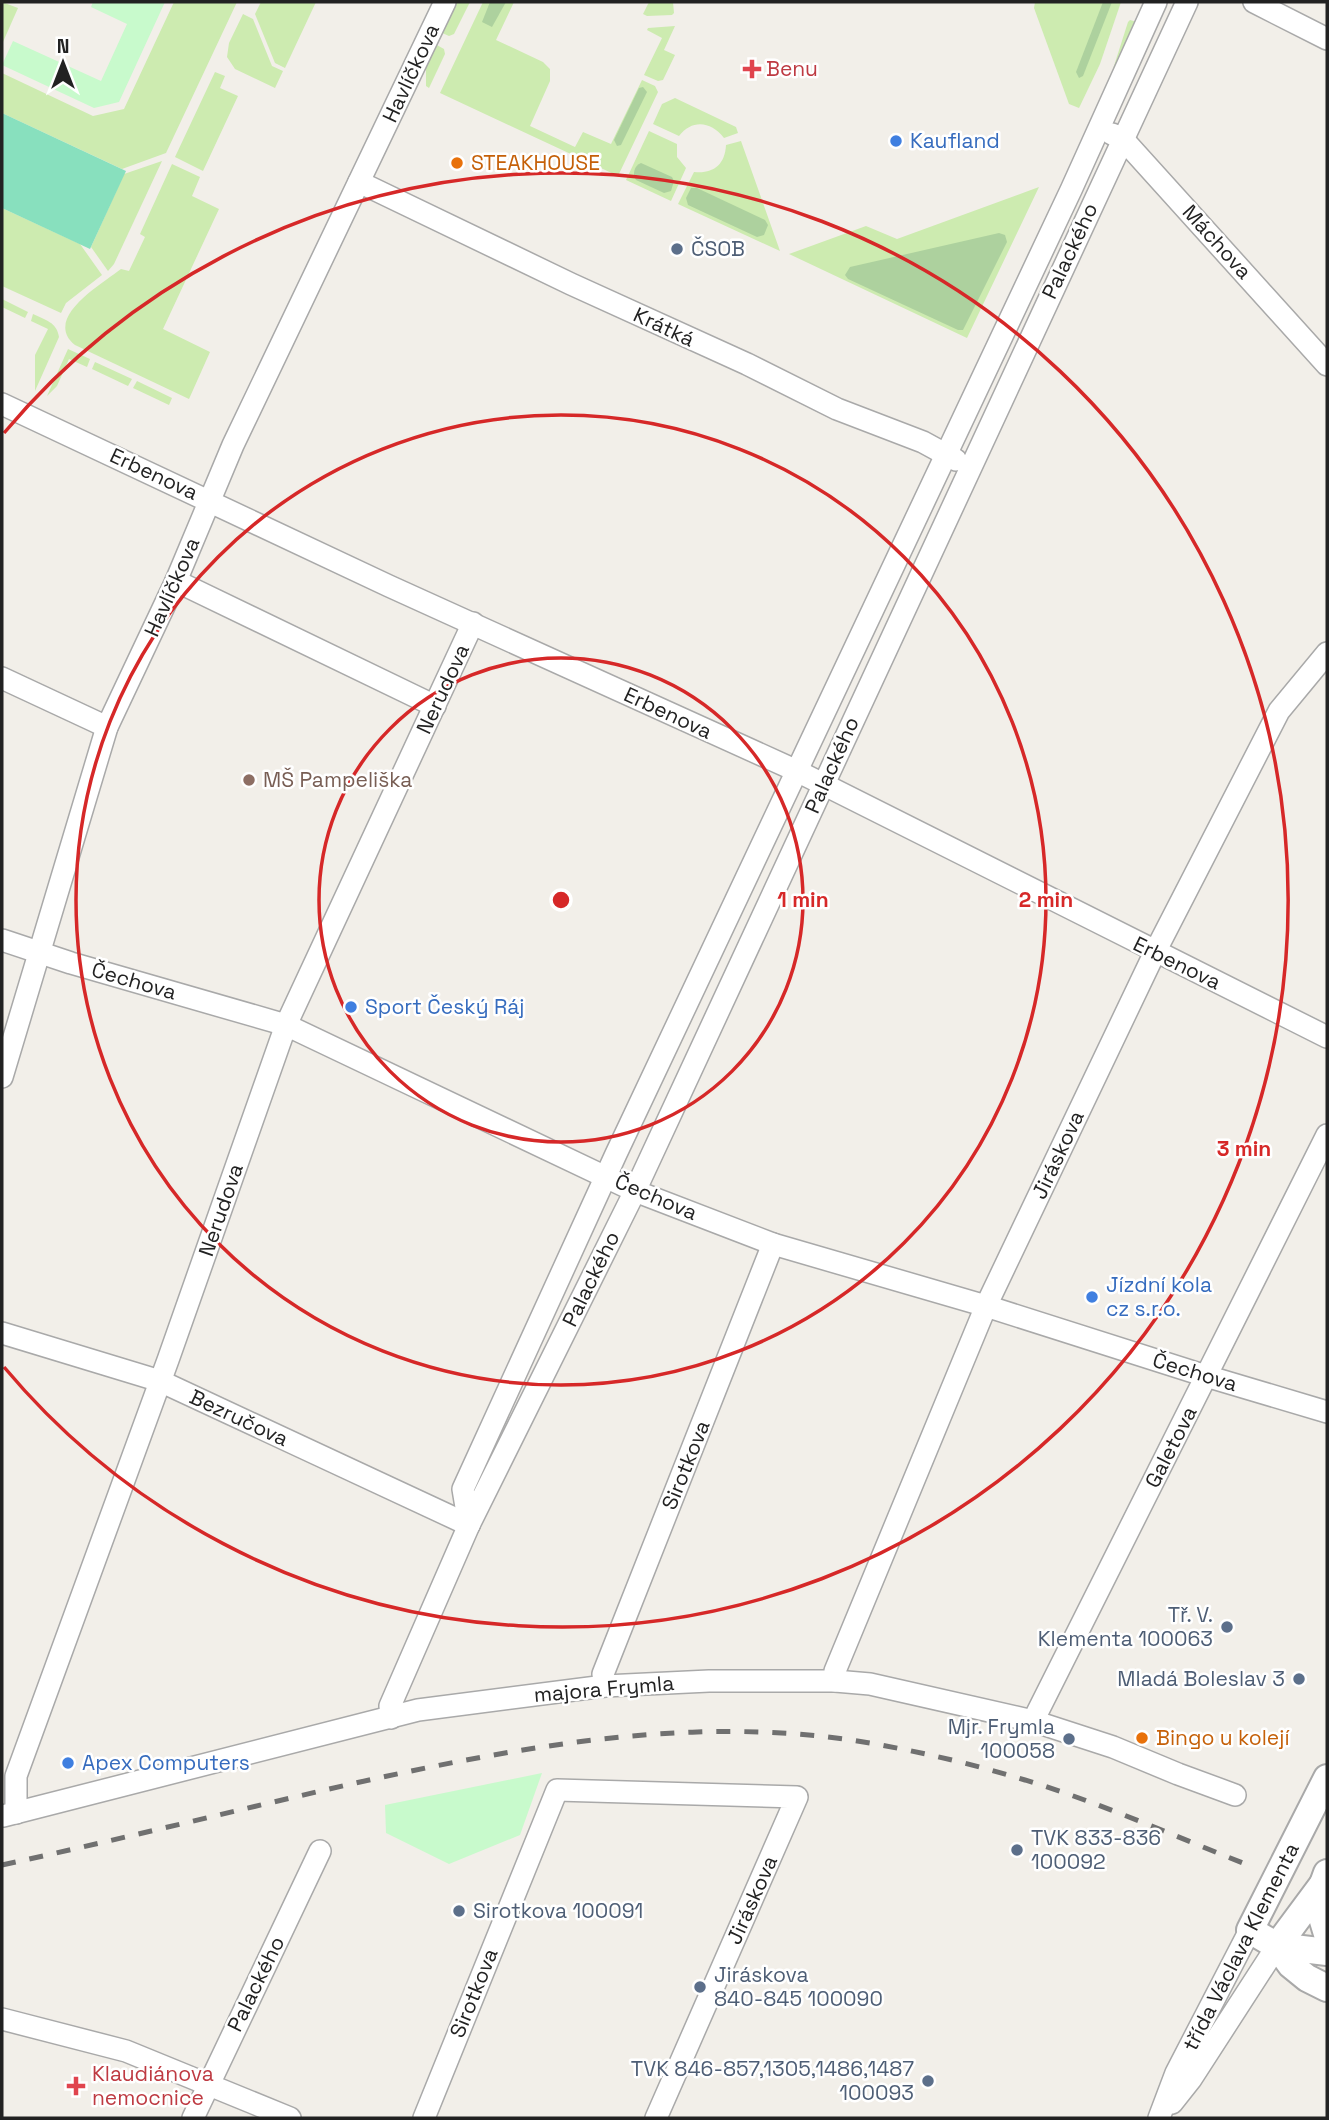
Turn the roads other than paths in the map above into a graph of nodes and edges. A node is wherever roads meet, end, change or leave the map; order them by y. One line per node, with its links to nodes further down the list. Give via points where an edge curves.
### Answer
1 (445, 2): 8 (street, Havlíčkova)
2 (1156, 2): 6 (street, Palackého)
3 (1187, 2): 7 (street, Palackého)
4 (1254, 2): 5 (street)
5 (1327, 39)
6 (1099, 130): 7 (street, Máchova); 11 (street, Palackého)
7 (1122, 138): 9 (street, Máchova); 12 (street, Palackého)
8 (359, 182): 11 (street, Krátká, via 837,409); 13 (street, Havlíčkova)
9 (1327, 365)
10 (2, 404): 13 (street, Erbenova)
11 (946, 455): 12 (street, Krátká); 20 (street, Palackého)
12 (971, 467): 21 (street, Palackého)
13 (211, 500): 14 (street, Havlíčkova); 15 (street, Erbenova)
14 (176, 581): 18 (street); 19 (street, Havlíčkova)
15 (473, 623): 18 (street, Nerudova); 20 (street, Erbenova)
16 (1327, 653): 24 (street, Jiráskova, via 1279,711)
17 (2, 678): 19 (street)
18 (435, 706): 27 (street, Nerudova)
19 (107, 727): 23 (street, Havlíčkova)
20 (797, 771): 21 (street, Erbenova); 25 (street, Palackého)
21 (824, 784): 24 (street, Erbenova); 26 (street, Palackého)
22 (2, 940): 23 (street, Čechova)
23 (39, 952): 27 (street, Čechova); 29 (street, Havlíčkova)
24 (1154, 952): 28 (street, Erbenova); 34 (street, Jiráskova)
25 (697, 982): 26 (street); 31 (street, Palackého)
26 (724, 997): 32 (street, Palackého)
27 (286, 1025): 31 (street, Čechova); 37 (street, Nerudova)
28 (1327, 1037)
29 (2, 1077)
30 (1327, 1135): 36 (street, Galetova)
31 (606, 1176): 32 (street, Čechova); 39 (street, Palackého, via 463,1489)
32 (635, 1191): 33 (street, Čechova); 39 (street, Palackého)
33 (773, 1244): 34 (street, Čechova); 41 (street, Sirotkova, via 603,1674)
34 (986, 1306): 36 (street, Čechova); 40 (street, Jiráskova, via 835,1671)
35 (2, 1333): 37 (street, Bezručova)
36 (1206, 1376): 38 (street, Čechova); 43 (street, Galetova)
37 (160, 1381): 39 (street, Bezručova); 47 (street, Nerudova, via 16,1776)
38 (1327, 1412)
39 (469, 1525): 42 (street, Palackého, via 390,1706)
40 (835, 1681): 41 (street, majora Frymla); 43 (street, majora Frymla, via 870,1684)
41 (605, 1686): 42 (street, majora Frymla, via 418,1710)
42 (391, 1718): 47 (street, majora Frymla)
43 (1033, 1721): 45 (street, majora Frymla)
44 (1327, 1778): 50 (street, třída Václava Klementa)
45 (1236, 1794)
46 (797, 1797): 59 (street, Sirotkova, via 557,1790); 60 (street, Jiráskova)
47 (9, 1814)
48 (320, 1852): 56 (street, Palackého)
49 (1325, 1879): 51 (street, via 1320,1911); 52 (street, třída Václava Klementa)
50 (1250, 1930): 52 (street); 61 (street, třída Václava Klementa, via 1176,2073)
51 (1327, 1934)
52 (1277, 1946): 53 (street); 54 (street, via 1291,1965); 61 (street, třída Václava Klementa, via 1191,2079)
53 (1327, 1952)
54 (1327, 1988)
55 (2, 2019): 56 (street, via 126,2051)
56 (208, 2085): 57 (street, Palackého); 58 (street)
57 (193, 2118)
58 (290, 2118)
59 (424, 2118)
60 (656, 2118)
61 (1159, 2118)

